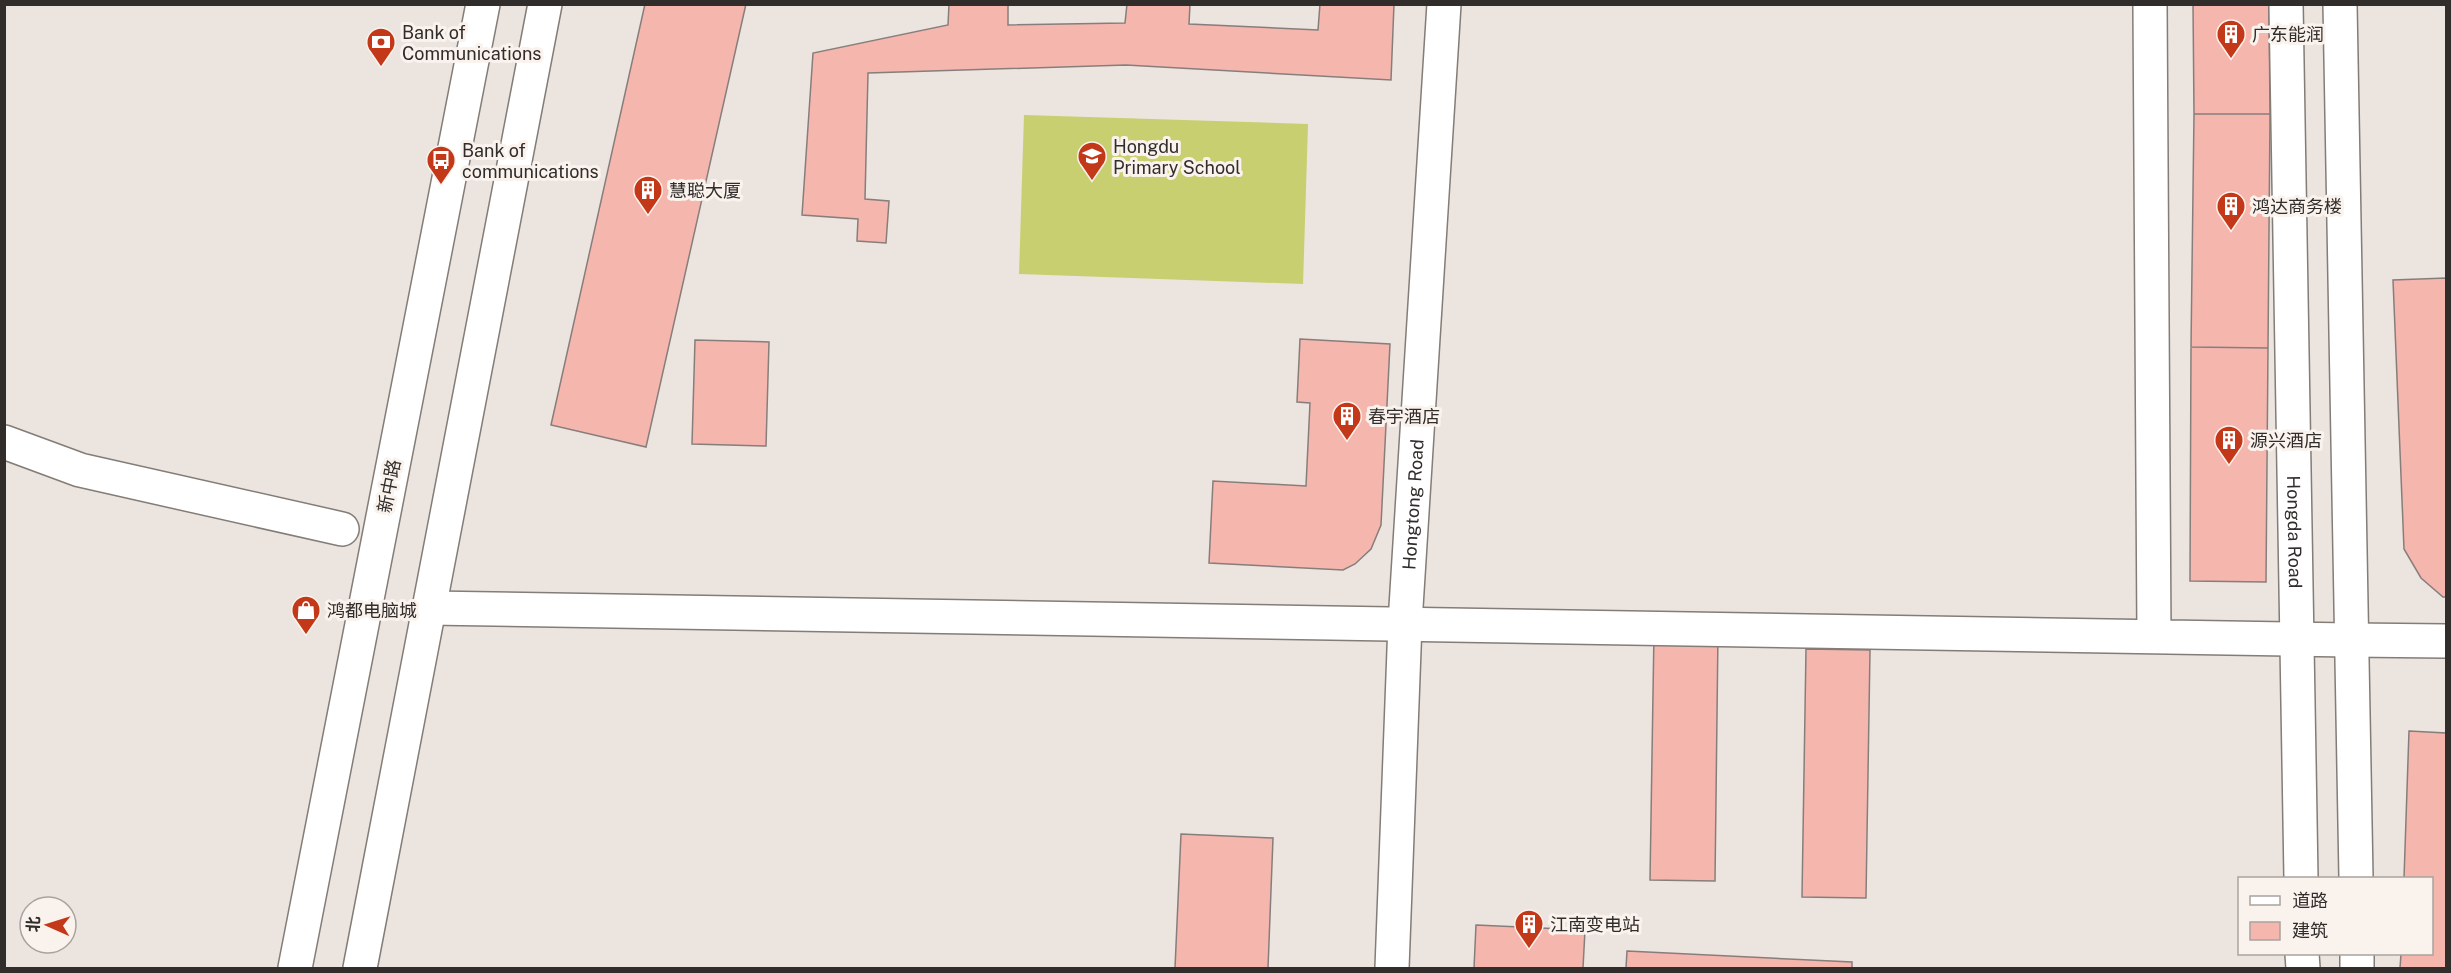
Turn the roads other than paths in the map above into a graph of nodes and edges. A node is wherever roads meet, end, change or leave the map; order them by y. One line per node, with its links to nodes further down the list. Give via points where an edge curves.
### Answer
1 (483, 4): 17 (street, 新中路)
2 (544, 4): 9 (street)
3 (1444, 4): 10 (street, Hongtong Road)
4 (2150, 4): 11 (street)
5 (2286, 4): 12 (street, Hongda Road)
6 (2340, 4): 13 (street)
7 (4, 442): 8 (street, via 80,470)
8 (342, 529)
9 (429, 608): 10 (street); 18 (street)
10 (1405, 623): 11 (street); 19 (street, Hongtong Road)
11 (2154, 636): 12 (street)
12 (2297, 639): 13 (street); 15 (street, Hongda Road)
13 (2351, 639): 14 (street); 16 (street)
14 (2446, 640)
15 (2301, 877)
16 (2355, 877)
17 (296, 969)
18 (360, 969)
19 (1392, 969)

